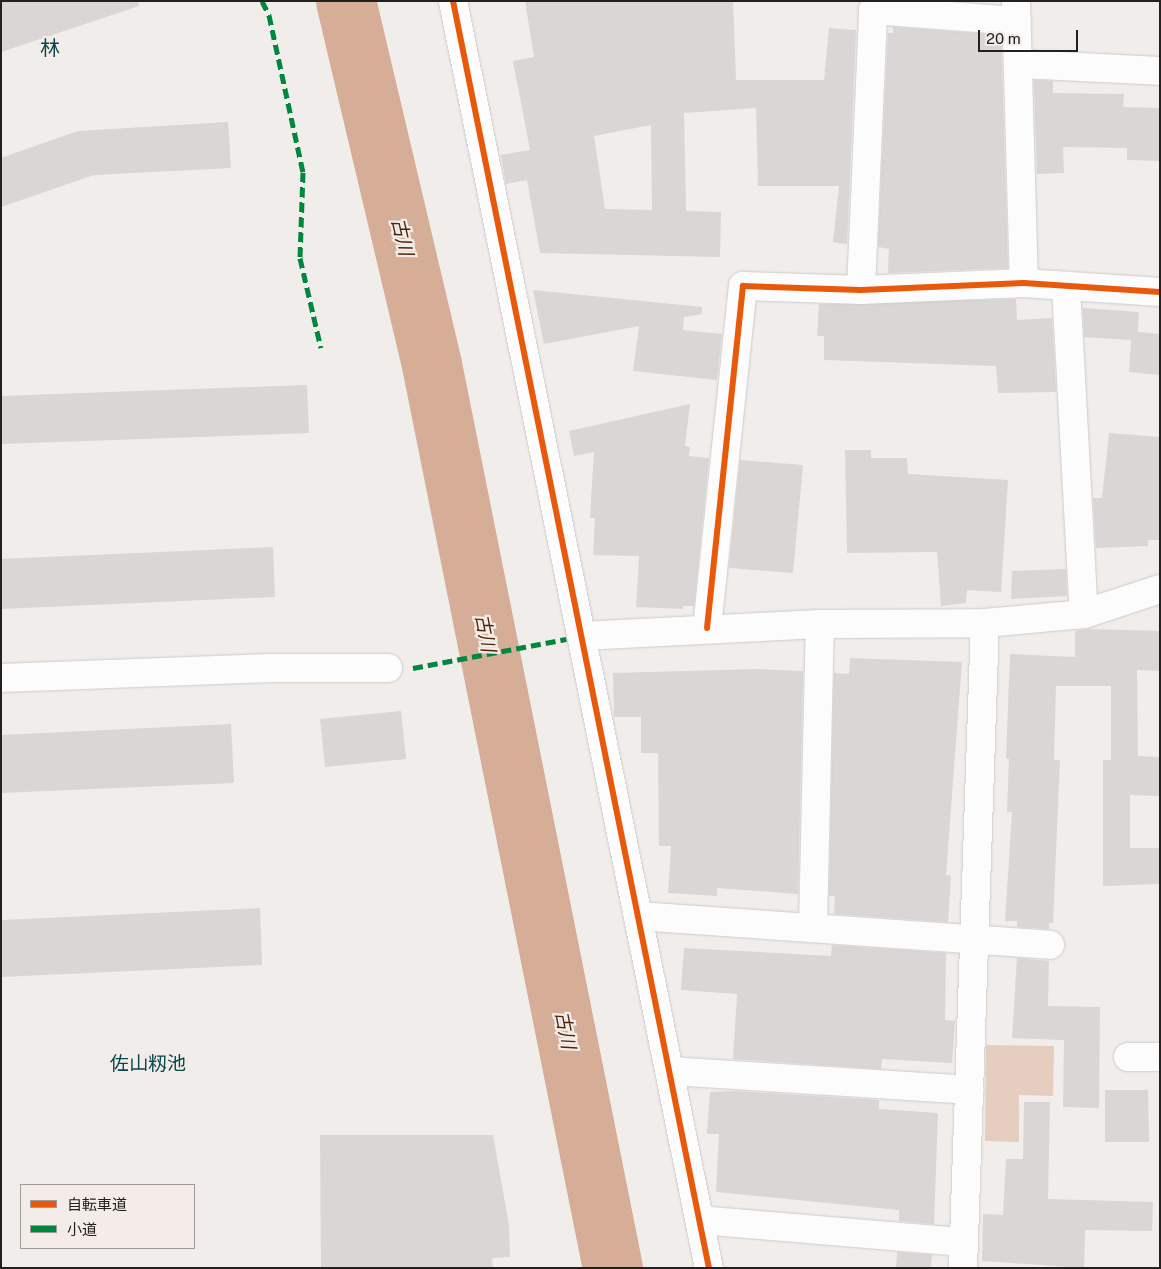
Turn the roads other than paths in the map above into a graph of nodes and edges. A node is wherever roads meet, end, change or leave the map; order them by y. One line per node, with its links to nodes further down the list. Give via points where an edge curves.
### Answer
1 (453, 1): 14 (street)
2 (1016, 11): 3 (street); 7 (street, via 874,10)
3 (1018, 64): 4 (street); 5 (street)
4 (1160, 71)
5 (1024, 283): 6 (street); 7 (street)
6 (1066, 286): 8 (street); 10 (street)
7 (861, 290): 13 (street, via 742,286)
8 (1160, 292)
9 (1160, 589): 10 (street)
10 (1084, 614): 11 (street)
11 (985, 623): 12 (street); 19 (street)
12 (820, 624): 13 (street); 18 (street)
13 (707, 628): 14 (street)
14 (582, 636): 17 (street)
15 (388, 668): 16 (street, via 271,668)
16 (1, 678)
17 (638, 916): 18 (street); 23 (street)
18 (813, 927): 19 (street)
19 (974, 942): 20 (street); 24 (street)
20 (1050, 945)
21 (1128, 1057): 22 (street)
22 (1160, 1057)
23 (670, 1071): 24 (street); 25 (street)
24 (969, 1090): 26 (street)
25 (700, 1220): 26 (street); 27 (street)
26 (964, 1255)
27 (709, 1268)

